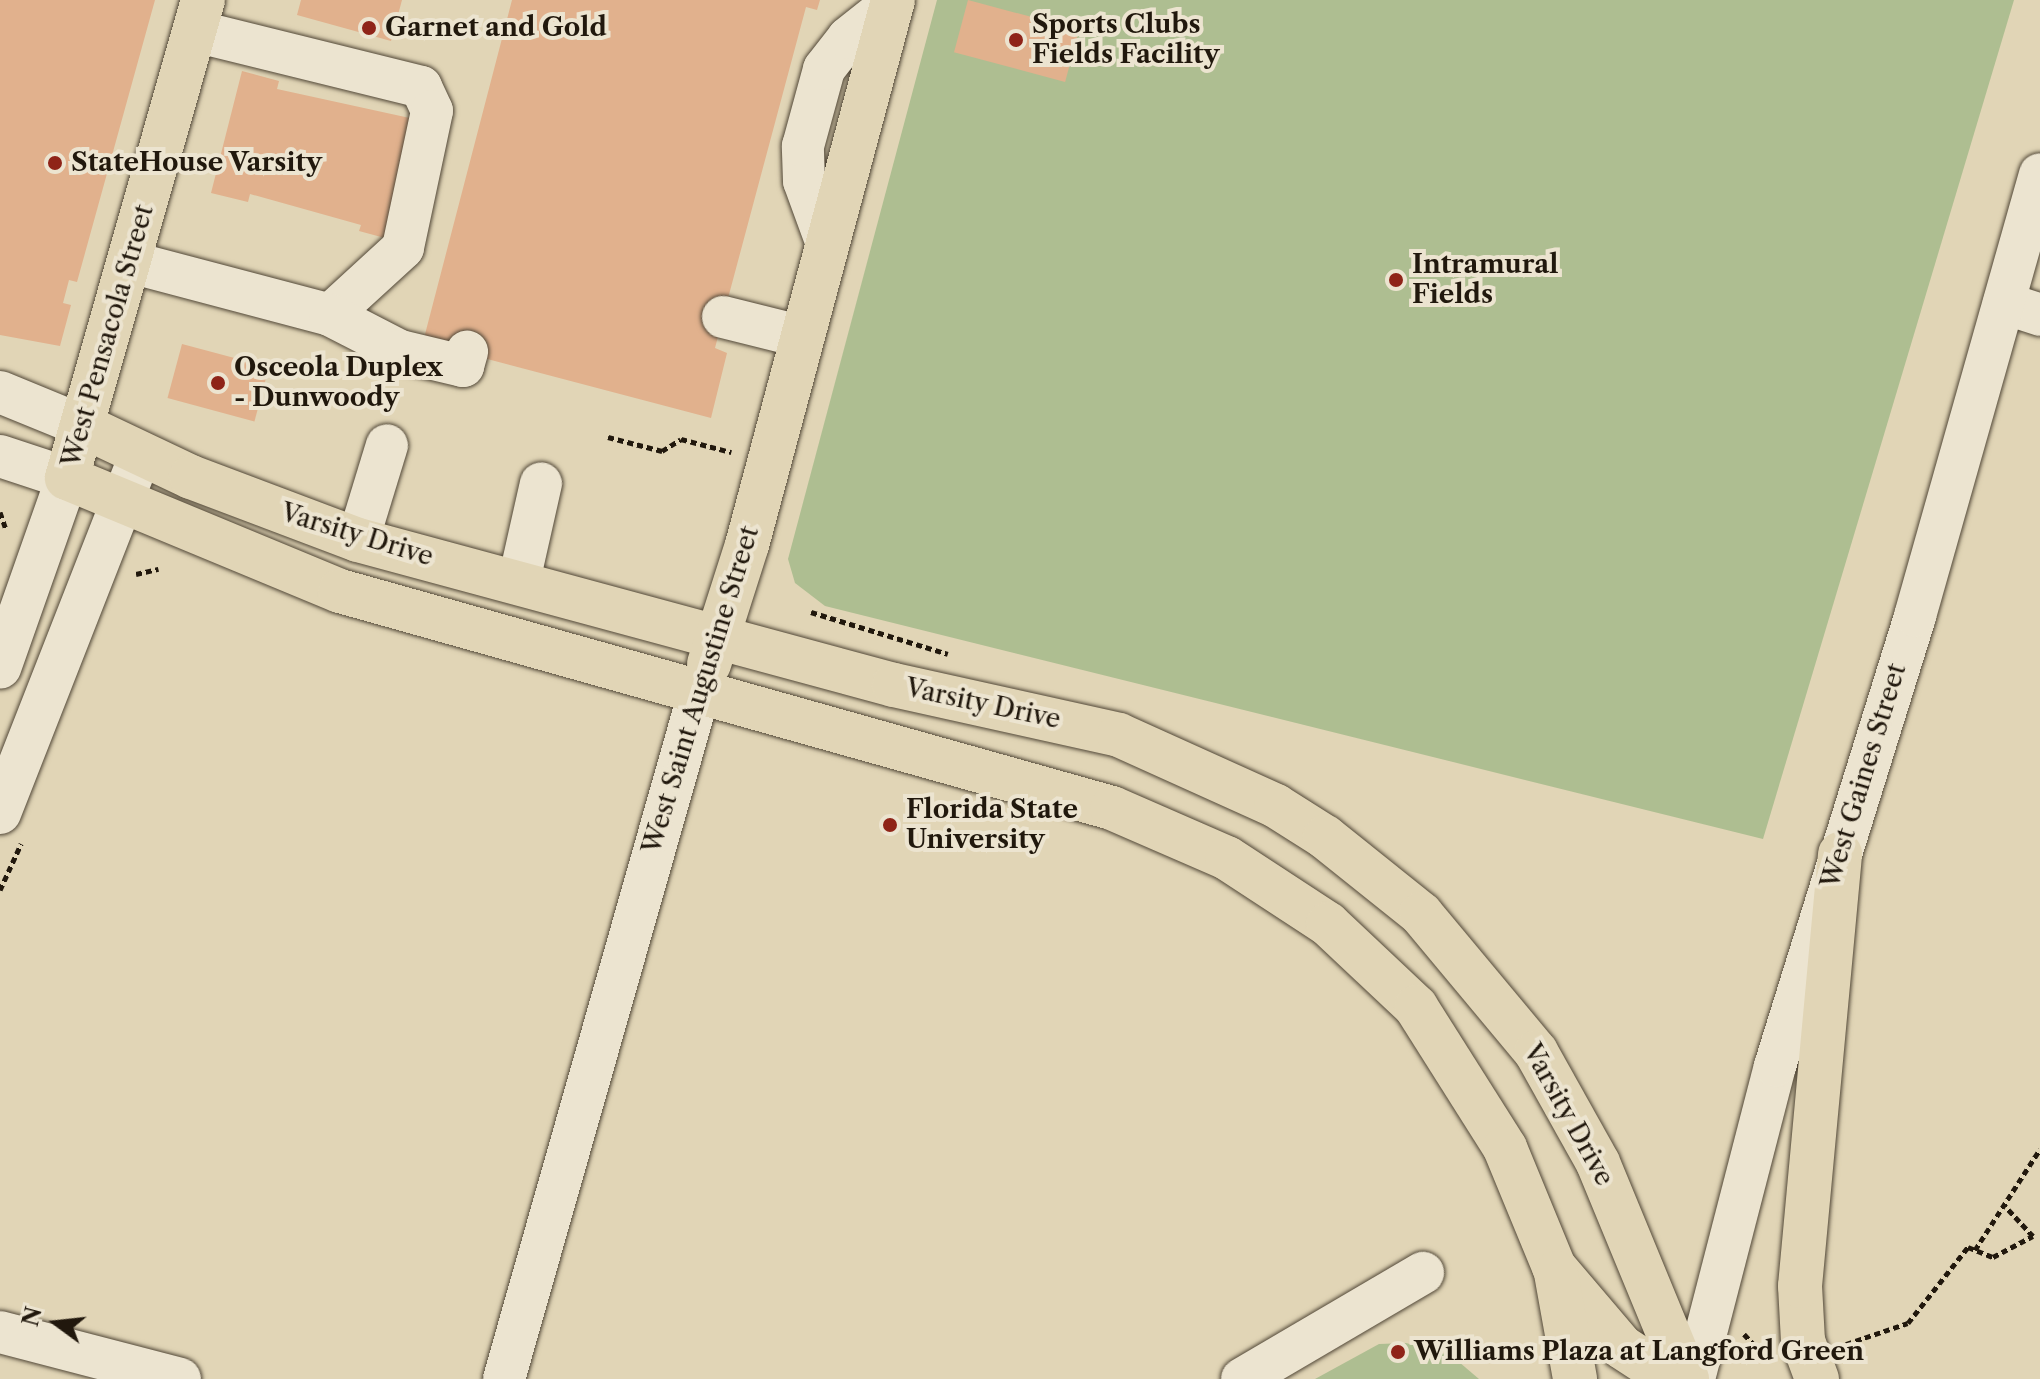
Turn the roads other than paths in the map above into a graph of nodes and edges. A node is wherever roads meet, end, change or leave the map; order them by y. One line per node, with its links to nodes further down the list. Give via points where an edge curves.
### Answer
1 (892, 1): 8 (main road, West Saint Augustine Street)
2 (199, 15): 4 (main road, West Pensacola Street); 6 (street, via 421,87 432,111 403,248)
3 (2040, 174): 5 (street, West Gaines Street)
4 (130, 262): 6 (street); 11 (main road, West Pensacola Street)
5 (2022, 309): 24 (street, West Gaines Street)
6 (330, 315): 9 (street, via 400,351 463,366)
7 (723, 317): 8 (street)
8 (803, 337): 20 (main road, West Saint Augustine Street)
9 (467, 352)
10 (0, 392): 11 (street, Varsity Drive)
11 (83, 426): 13 (main road, Varsity Drive); 15 (main road, West Pensacola Street)
12 (387, 445): 18 (street)
13 (140, 455): 17 (street); 18 (main road, Varsity Drive)
14 (0, 456): 15 (street, Varsity Drive)
15 (67, 478): 17 (main road, Varsity Drive); 21 (street, West Pensacola Street)
16 (541, 483): 19 (street)
17 (122, 504): 22 (main road, Varsity Drive, via 340,591); 23 (street)
18 (358, 540): 19 (main road, Varsity Drive)
19 (519, 581): 20 (main road, Varsity Drive)
20 (718, 637): 22 (main road, West Saint Augustine Street); 34 (main road, Varsity Drive, via 1153,746 1276,806 1378,876 1476,974 1553,1079 1598,1163)
21 (0, 668)
22 (699, 693): 25 (main road, Varsity Drive, via 1112,808 1172,830 1279,889 1348,941 1416,1007 1505,1148); 30 (street, West Saint Augustine Street)
23 (0, 813)
24 (1840, 854): 28 (main road, via 1800,1286 1803,1341); 35 (street, West Gaines Street, via 1775,1066)
25 (1554, 1267): 32 (main road); 33 (main road, Varsity Drive, via 1622,1347)
26 (1423, 1273): 31 (street)
27 (0, 1332): 29 (street)
28 (1828, 1363)
29 (155, 1376)
30 (504, 1379)
31 (1242, 1379)
32 (1575, 1379)
33 (1671, 1379)
34 (1687, 1379)
35 (1694, 1379)

